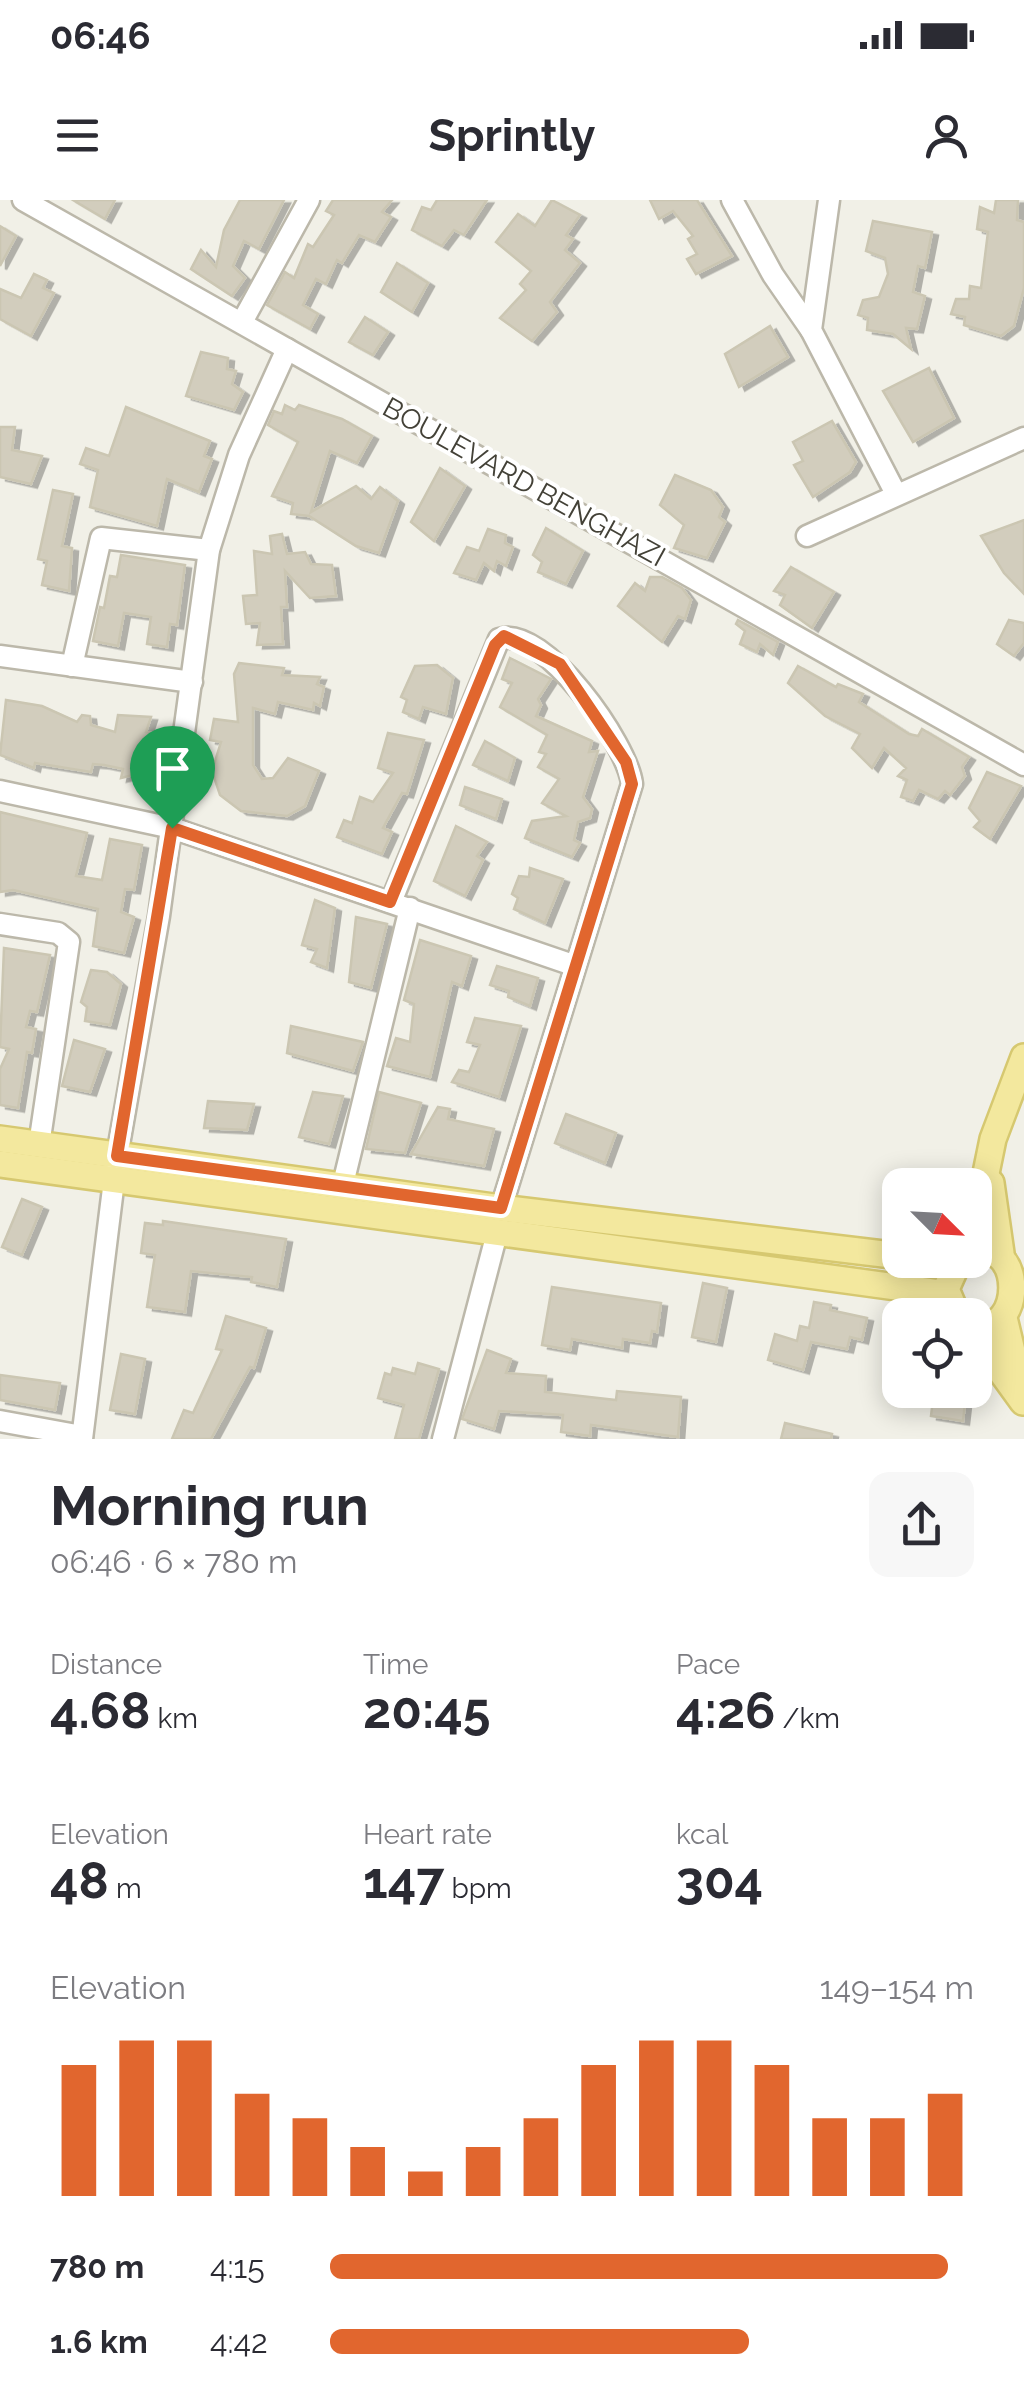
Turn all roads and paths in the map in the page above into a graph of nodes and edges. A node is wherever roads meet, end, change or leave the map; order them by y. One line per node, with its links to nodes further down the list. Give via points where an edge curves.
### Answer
1 (23, 200): 5 (street, BOULEVARD BENGHAZI)
2 (310, 200): 5 (street)
3 (732, 200): 6 (street)
4 (829, 200): 6 (street)
5 (242, 322): 7 (street, BOULEVARD BENGHAZI)
6 (811, 330): 9 (street)
7 (286, 349): 11 (street, via 239,455); 15 (street, BOULEVARD BENGHAZI)
8 (1024, 438): 9 (street)
9 (896, 494): 10 (street)
10 (806, 536)
11 (209, 550): 13 (street, via 101,538); 14 (street)
12 (0, 656): 13 (street)
13 (72, 666): 14 (street)
14 (192, 682): 17 (street)
15 (1024, 766)
16 (0, 791): 17 (street)
17 (172, 828): 18 (street); 27 (street)
18 (400, 905): 20 (street); 20 (street, via 495,645 511,637 560,664 631,774); 28 (street)
19 (0, 924): 24 (street, via 70,942)
20 (573, 965): 29 (street)
21 (1024, 1057): 22 (main road)
22 (1013, 1113): 26 (main road)
23 (0, 1139): 24 (main road)
24 (39, 1145): 27 (main road)
25 (0, 1164): 27 (main road)
26 (989, 1166)
27 (116, 1169): 28 (main road); 29 (main road); 37 (street)
28 (343, 1184): 29 (main road)
29 (499, 1221): 30 (main road); 33 (main road); 38 (street)
30 (882, 1254)
31 (992, 1264): 32 (main road)
32 (1022, 1272): 34 (main road, via 1024,1291)
33 (919, 1298)
34 (1002, 1317): 35 (main road, via 1002,1373)
35 (1024, 1402)
36 (0, 1421): 37 (street)
37 (82, 1438)
38 (449, 1438)

